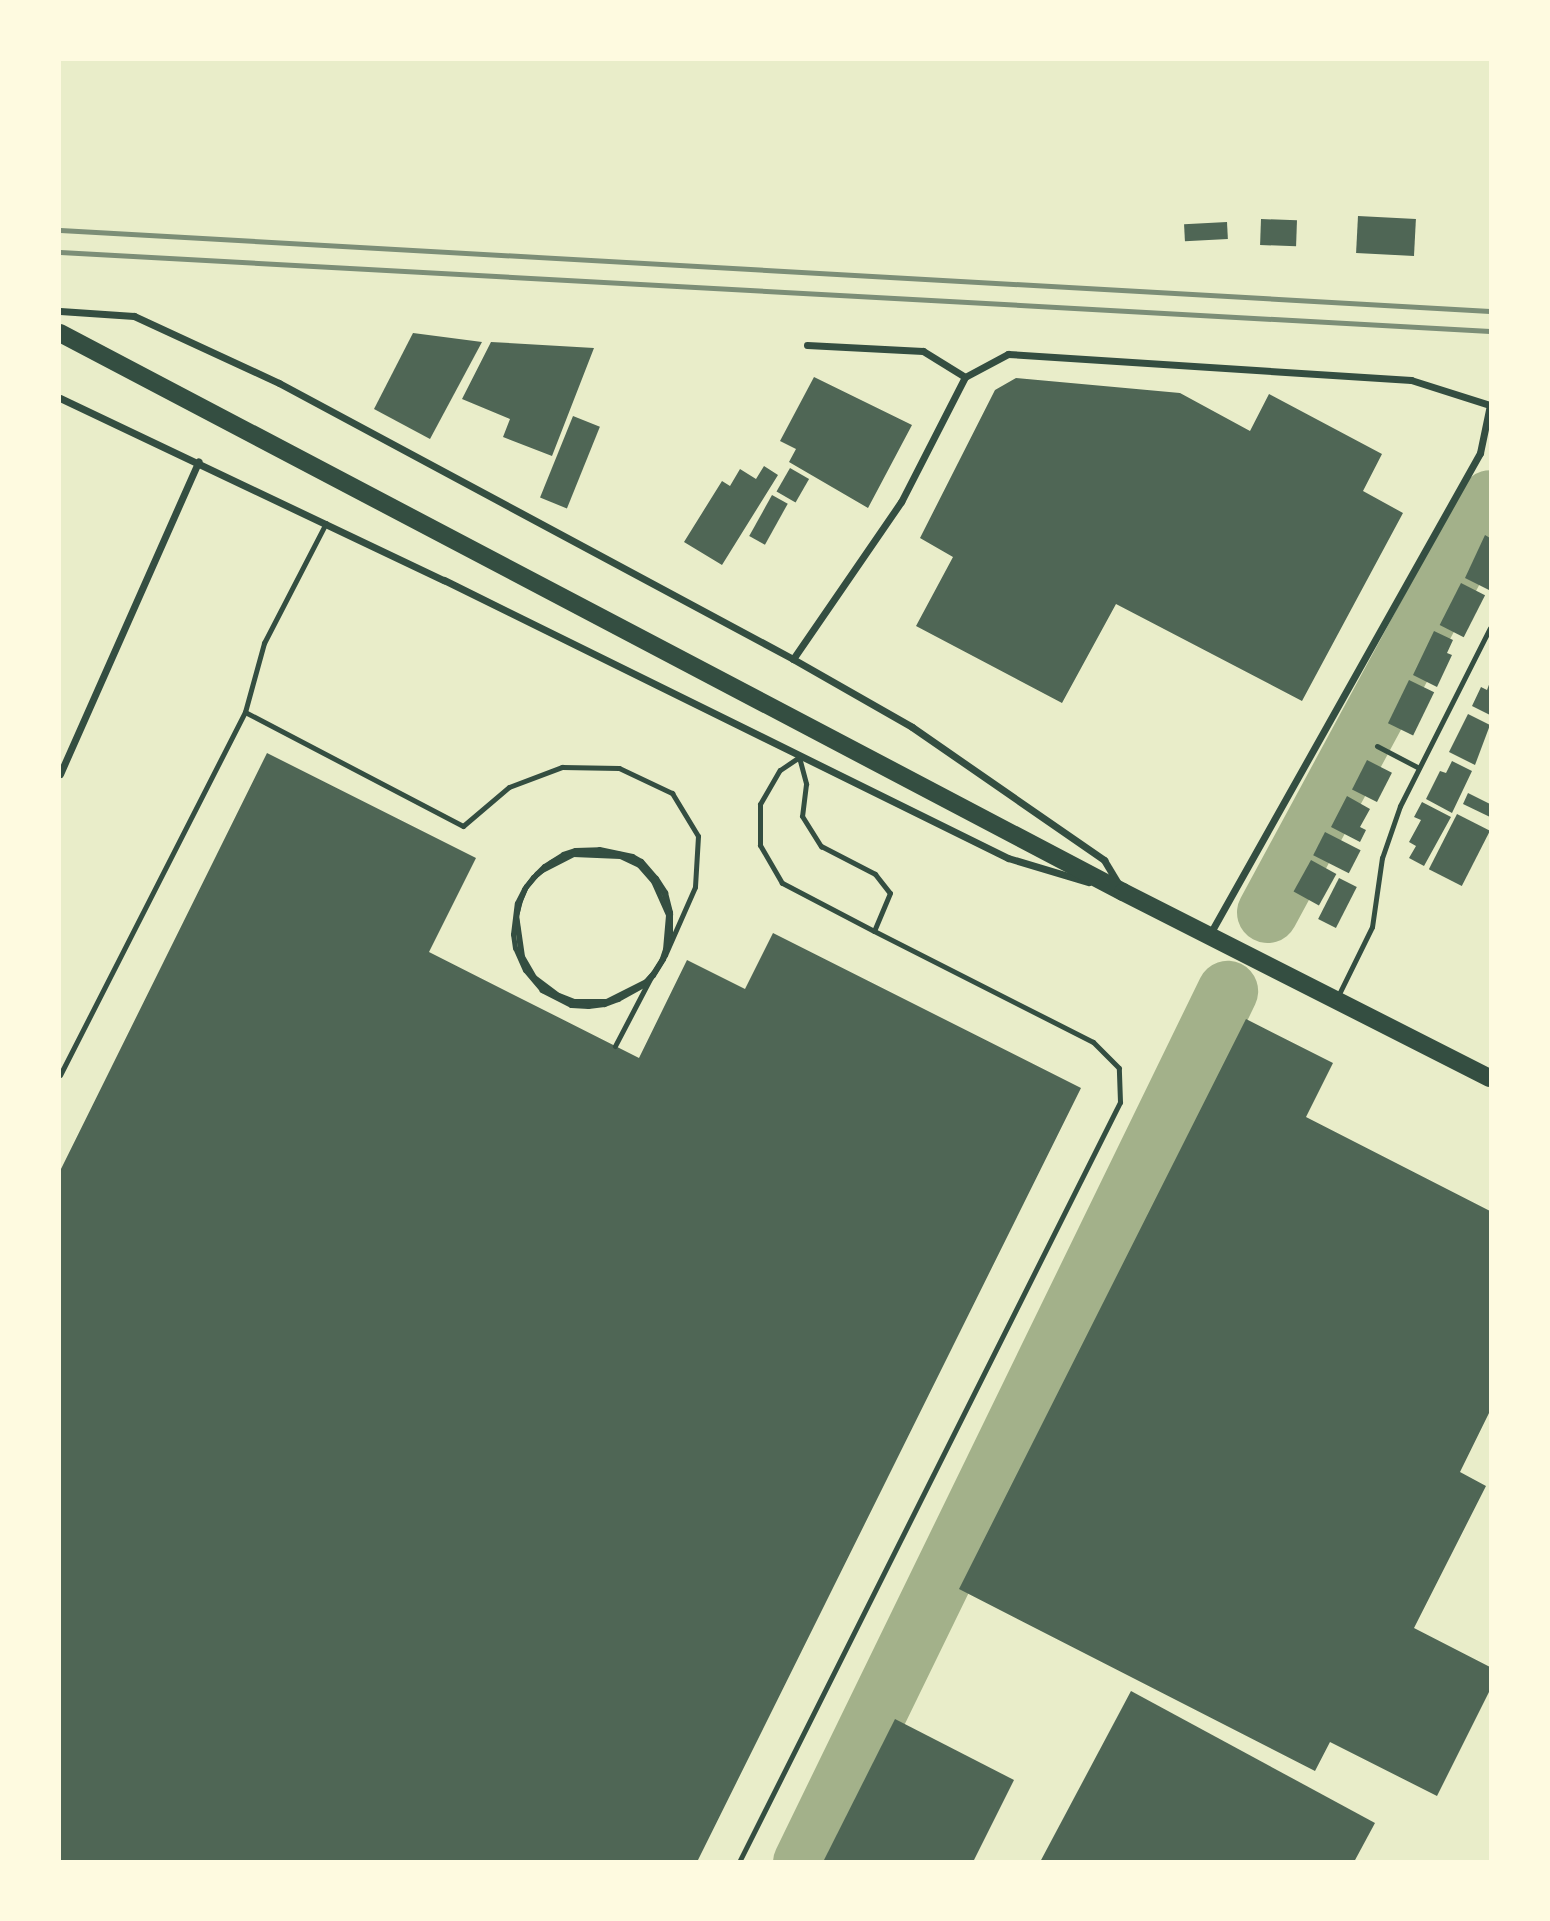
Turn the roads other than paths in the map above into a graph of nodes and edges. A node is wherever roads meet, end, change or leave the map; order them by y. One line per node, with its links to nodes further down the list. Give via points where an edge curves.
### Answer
1 (60, 311): 9 (street, via 134,316 212,351)
2 (60, 332): 15 (main road)
3 (807, 345): 4 (street, via 923,351)
4 (965, 377): 9 (street, via 901,502); 17 (street, via 1008,354 1411,380 1490,405 1480,453)
5 (60, 398): 6 (street)
6 (199, 461): 7 (street); 14 (street)
7 (326, 523): 10 (lane, via 264,643); 12 (street)
8 (1490, 628): 13 (lane)
9 (793, 659): 15 (street, via 912,727 1104,860)
10 (245, 712): 19 (lane, via 464,826 509,787 562,767 619,768 672,793 698,836 695,887 665,955 660,963 655,971 646,981 606,1000 574,1001 534,977 517,944 515,930 516,915 518,908 520,900 523,893 526,886 536,874 552,860 575,850 599,849 622,852 641,861 664,892 670,912 670,932 667,945 663,957 658,965 653,973 644,983 632,991 605,1003 573,1003 558,997 539,984 527,969 517,946 515,932 516,917 519,902 525,888 530,882 535,876 544,868 551,862 562,856 586,850 621,854 641,862 664,894 670,914 670,924 669,933 666,947 663,959 653,975 648,980 643,985 631,993 604,1004 588,1006 571,1004 556,999 542,990 525,971 515,948 513,934 517,904 524,889 528,883 533,877 542,870 549,863 560,857 597,852 639,864 662,895 668,915 665,948 661,961 656,969 651,977); 20 (lane)
11 (1377, 746): 13 (lane)
12 (799, 757): 15 (street, via 1008,858); 16 (lane, via 806,784 802,816 821,846 875,874 890,893); 16 (lane, via 780,771 760,804 760,845 782,883)
13 (1419, 768): 18 (lane, via 1382,858 1372,928)
14 (60, 774)
15 (1123, 892): 17 (main road)
16 (874, 931): 22 (lane, via 1093,1042 1119,1068 1120,1102)
17 (1210, 934): 18 (main road)
18 (1336, 999): 21 (main road)
19 (615, 1046)
20 (60, 1075)
21 (1490, 1078)
22 (739, 1861)

